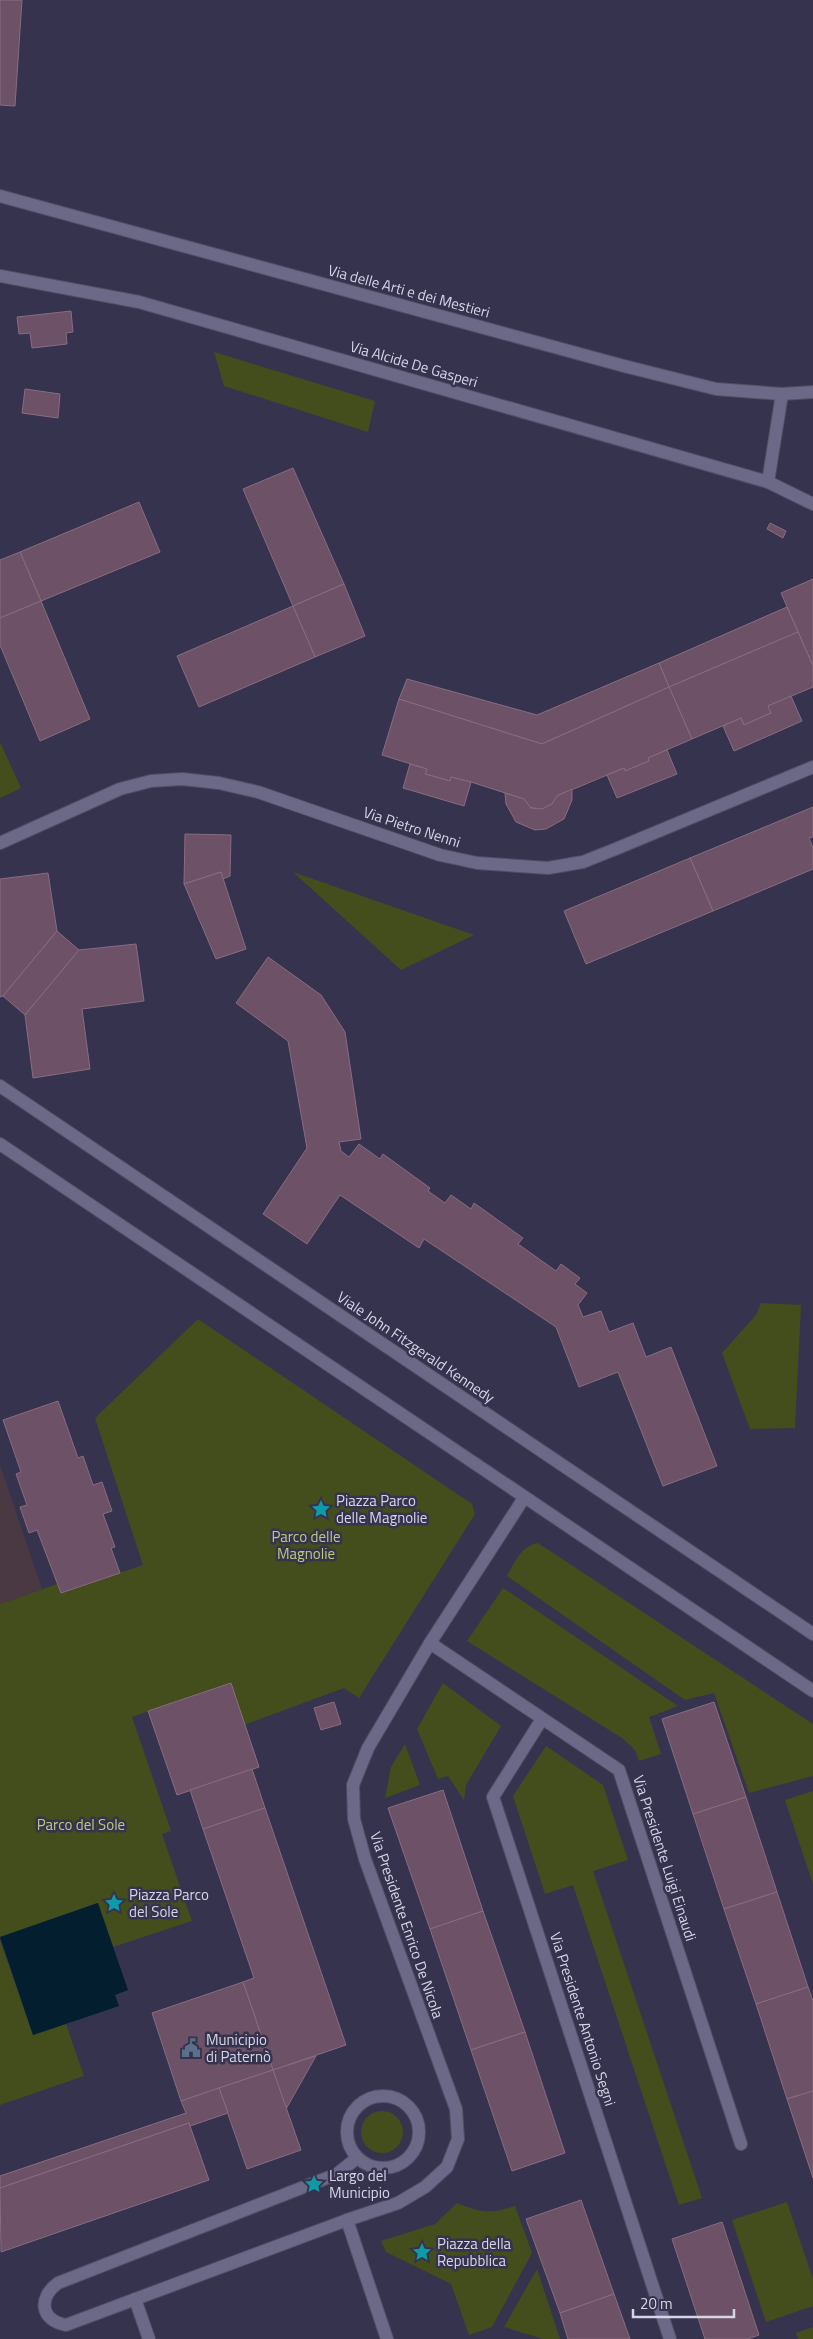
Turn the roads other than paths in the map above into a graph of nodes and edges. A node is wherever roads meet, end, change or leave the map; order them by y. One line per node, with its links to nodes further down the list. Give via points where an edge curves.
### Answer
1 (0, 196): 4 (street, Via delle Arti e dei Mestieri, via 624,366 716,389)
2 (0, 276): 5 (street, Via Alcide De Gasperi, via 139,302)
3 (813, 392): 4 (street, Via delle Arti e dei Mestieri)
4 (782, 394): 5 (street)
5 (768, 482): 6 (street, Via Alcide De Gasperi)
6 (813, 504)
7 (813, 767): 8 (street, Via Pietro Nenni, via 583,862 548,868 477,863 440,855 258,792 182,779 150,781 120,789)
8 (0, 843)
9 (0, 1086): 12 (street, Viale John Fitzgerald Kennedy)
10 (0, 1144): 11 (street)
11 (524, 1498): 13 (street, Via Presidente Enrico De Nicola); 14 (street)
12 (813, 1634)
13 (430, 1643): 15 (street, Via Presidente Luigi Einaudi); 18 (street, Via Presidente Enrico De Nicola, via 368,1748 353,1785 354,1819 365,1858 456,2109 458,2140 448,2167 425,2187 398,2203)
14 (813, 1691)
15 (542, 1719): 16 (street, Via Presidente Luigi Einaudi, via 619,1770); 22 (street, Via Presidente Antonio Segni, via 493,1797)
16 (741, 2144)
17 (357, 2158): 17 (street, via 369,2166 383,2169 397,2166 408,2158 416,2146 419,2132 416,2118 408,2106 396,2098 382,2096 368,2099 357,2107 349,2118 346,2133); 19 (street, Via Presidente Enrico De Nicola, via 337,2174 58,2283 47,2292 44,2301 50,2318 57,2324 66,2325)
18 (347, 2220): 19 (street, Via Presidente Enrico De Nicola); 21 (street)
19 (135, 2299): 20 (street)
20 (149, 2339)
21 (387, 2339)
22 (670, 2339)

